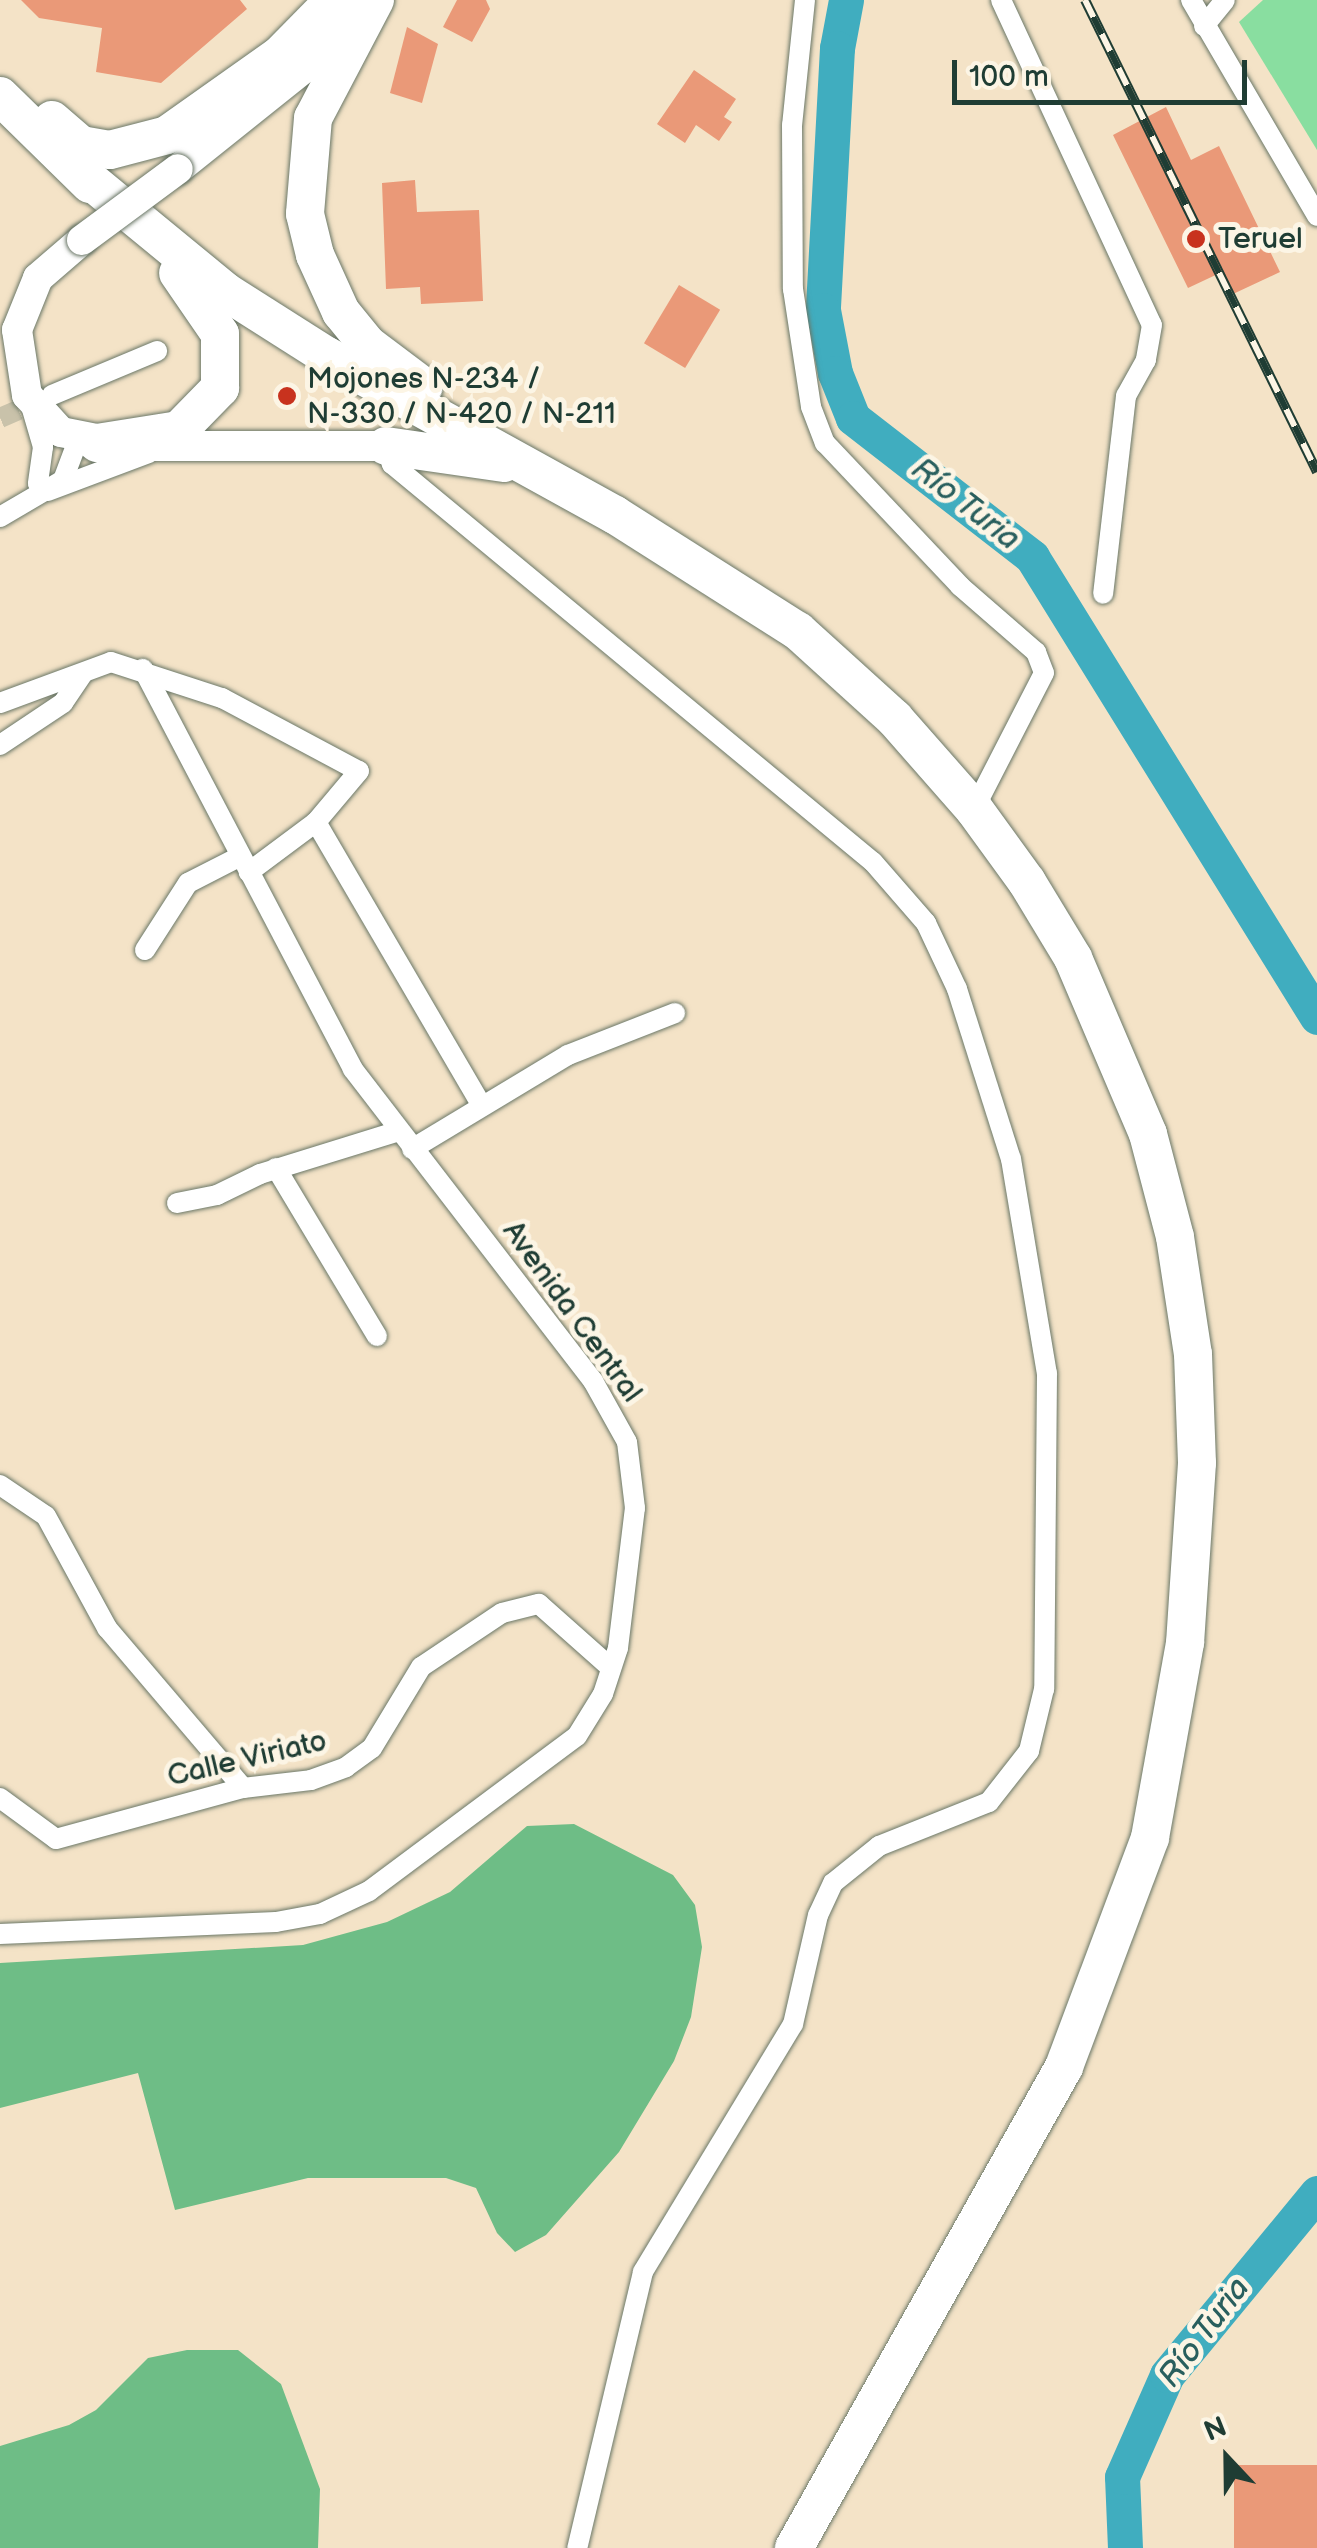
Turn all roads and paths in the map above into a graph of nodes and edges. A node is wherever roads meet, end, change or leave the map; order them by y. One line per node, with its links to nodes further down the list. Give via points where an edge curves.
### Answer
1 (334, 0): 9 (highway, via 224,100 167,135 110,150 81,145)
2 (364, 0): 14 (main road, bridge, via 304,68 82,240 26,296 16,348)
3 (375, 0): 15 (highway, via 313,118 304,167 309,235 328,291 352,327 458,412)
4 (805, 0): 27 (street, via 792,125 793,270 811,407 825,443 960,586 1036,652 1044,673)
5 (1001, 0): 22 (street, via 1152,325 1146,360 1126,396)
6 (1191, 0): 8 (street)
7 (1225, 0): 8 (street)
8 (1204, 26): 12 (street)
9 (0, 73)
10 (0, 96): 11 (highway)
11 (75, 168): 15 (highway, via 226,292); 16 (highway, via 196,292 224,355 220,388 190,423 148,440)
12 (1317, 216)
13 (157, 350): 14 (street)
14 (39, 395): 16 (main road, via 47,423); 20 (street)
15 (478, 440): 19 (highway)
16 (88, 442): 17 (main road); 20 (street, via 73,467)
17 (184, 446): 18 (main road); 20 (street)
18 (386, 446): 19 (highway); 43 (street, via 392,464 873,862 926,923 957,989 1011,1158 1048,1374 1044,1689 1029,1751 989,1802 880,1846 832,1883 792,2024 643,2272)
19 (527, 466): 27 (highway, via 705,568 798,631 894,718)
20 (38, 491): 21 (street)
21 (0, 517)
22 (1103, 594)
23 (143, 669): 24 (street, via 111,662); 28 (street, via 222,698 360,771); 29 (street, Avenida Central)
24 (83, 673): 25 (street); 26 (street, via 63,703)
25 (0, 703)
26 (0, 745)
27 (974, 810): 44 (highway, via 1073,958 1148,1134 1175,1236 1193,1354 1194,1563 1173,1732 1150,1838 1072,2049 1019,2157)
28 (316, 822): 29 (street); 32 (street)
29 (245, 864): 30 (street, via 188,883); 33 (street, Avenida Central, via 353,1068)
30 (145, 950)
31 (674, 1013): 32 (street, via 568,1055)
32 (480, 1103): 34 (street)
33 (399, 1131): 34 (street, Avenida Central); 35 (street)
34 (412, 1148): 39 (street, Avenida Central, via 593,1381 628,1442 636,1508)
35 (276, 1168): 36 (street, via 217,1195); 37 (street)
36 (177, 1203)
37 (377, 1336)
38 (0, 1486): 40 (street, via 46,1516 107,1628)
39 (611, 1668): 40 (street, Calle Viriato, via 540,1604 502,1614 420,1667 372,1748 346,1767); 42 (street, Avenida Central, via 577,1736 336,1908 276,1922)
40 (243, 1788): 41 (street, Calle Viriato, via 56,1840)
41 (0, 1798)
42 (0, 1934)
43 (577, 2548)
44 (794, 2548)

